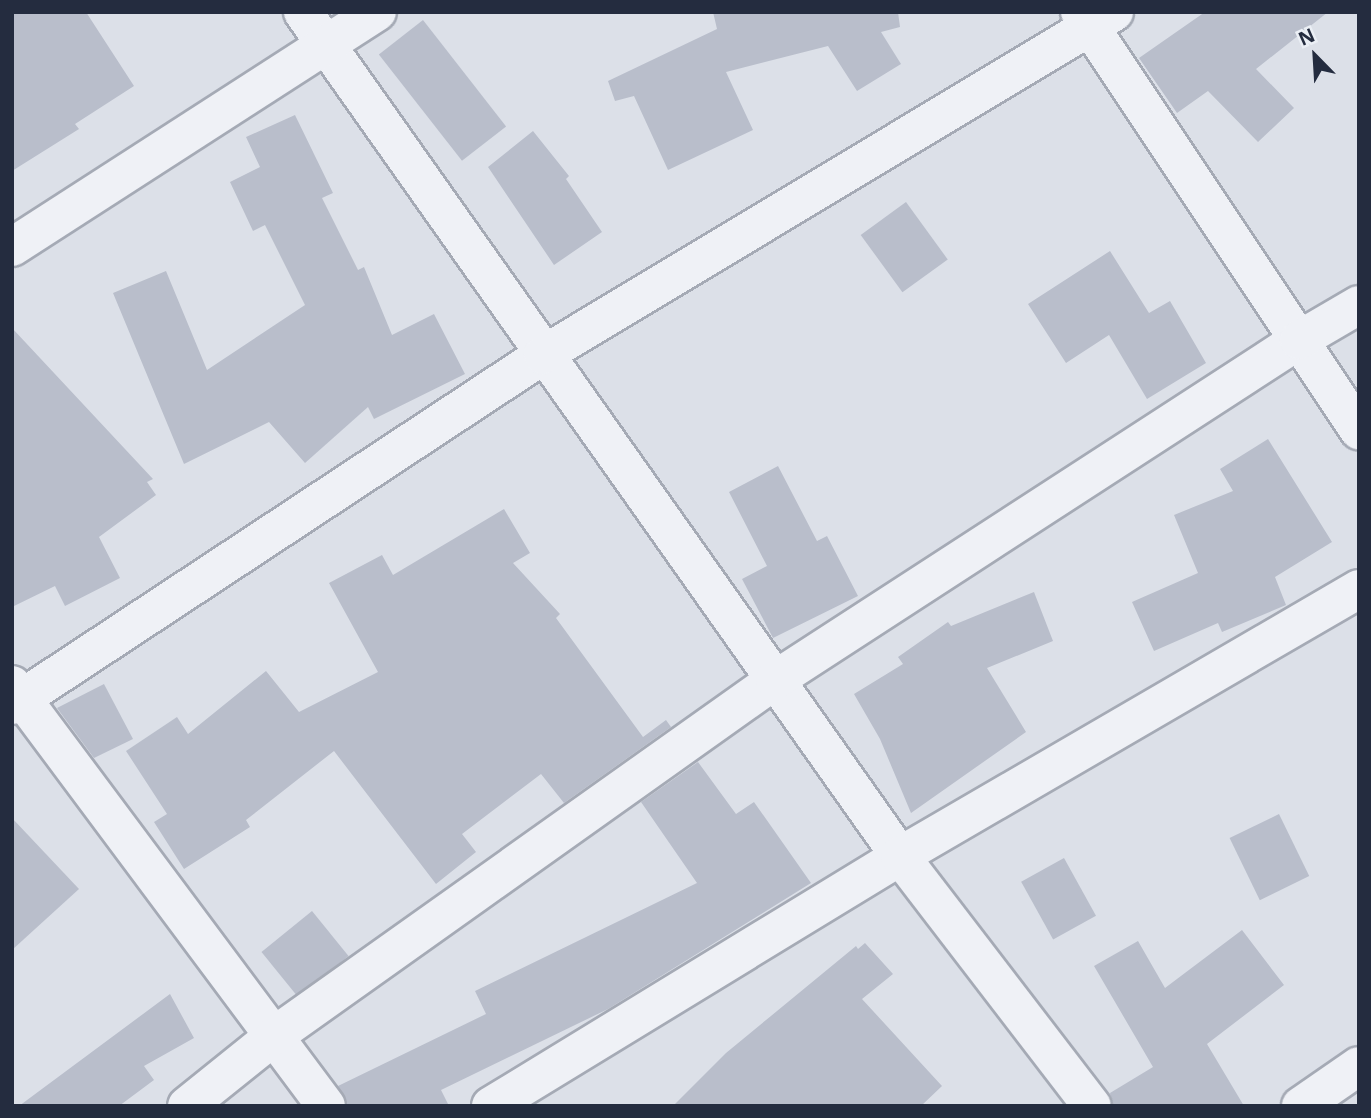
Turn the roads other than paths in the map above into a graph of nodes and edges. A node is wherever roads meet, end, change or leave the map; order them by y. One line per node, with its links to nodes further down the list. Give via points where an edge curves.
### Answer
1 (303, 12): 4 (street)
2 (377, 12): 4 (street)
3 (1095, 18): 7 (street); 8 (street)
4 (324, 46): 5 (street); 8 (street)
5 (12, 247)
6 (1359, 305): 7 (street)
7 (1299, 340): 9 (street); 11 (street)
8 (543, 355): 11 (street); 12 (street)
9 (1359, 430)
10 (1359, 589): 13 (street)
11 (775, 680): 13 (street); 14 (street)
12 (16, 696): 14 (street)
13 (900, 856): 18 (street); 19 (street)
14 (274, 1036): 16 (street); 17 (street)
15 (1359, 1066): 20 (street)
16 (187, 1106)
17 (326, 1106)
18 (491, 1106)
19 (1092, 1106)
20 (1301, 1106)

